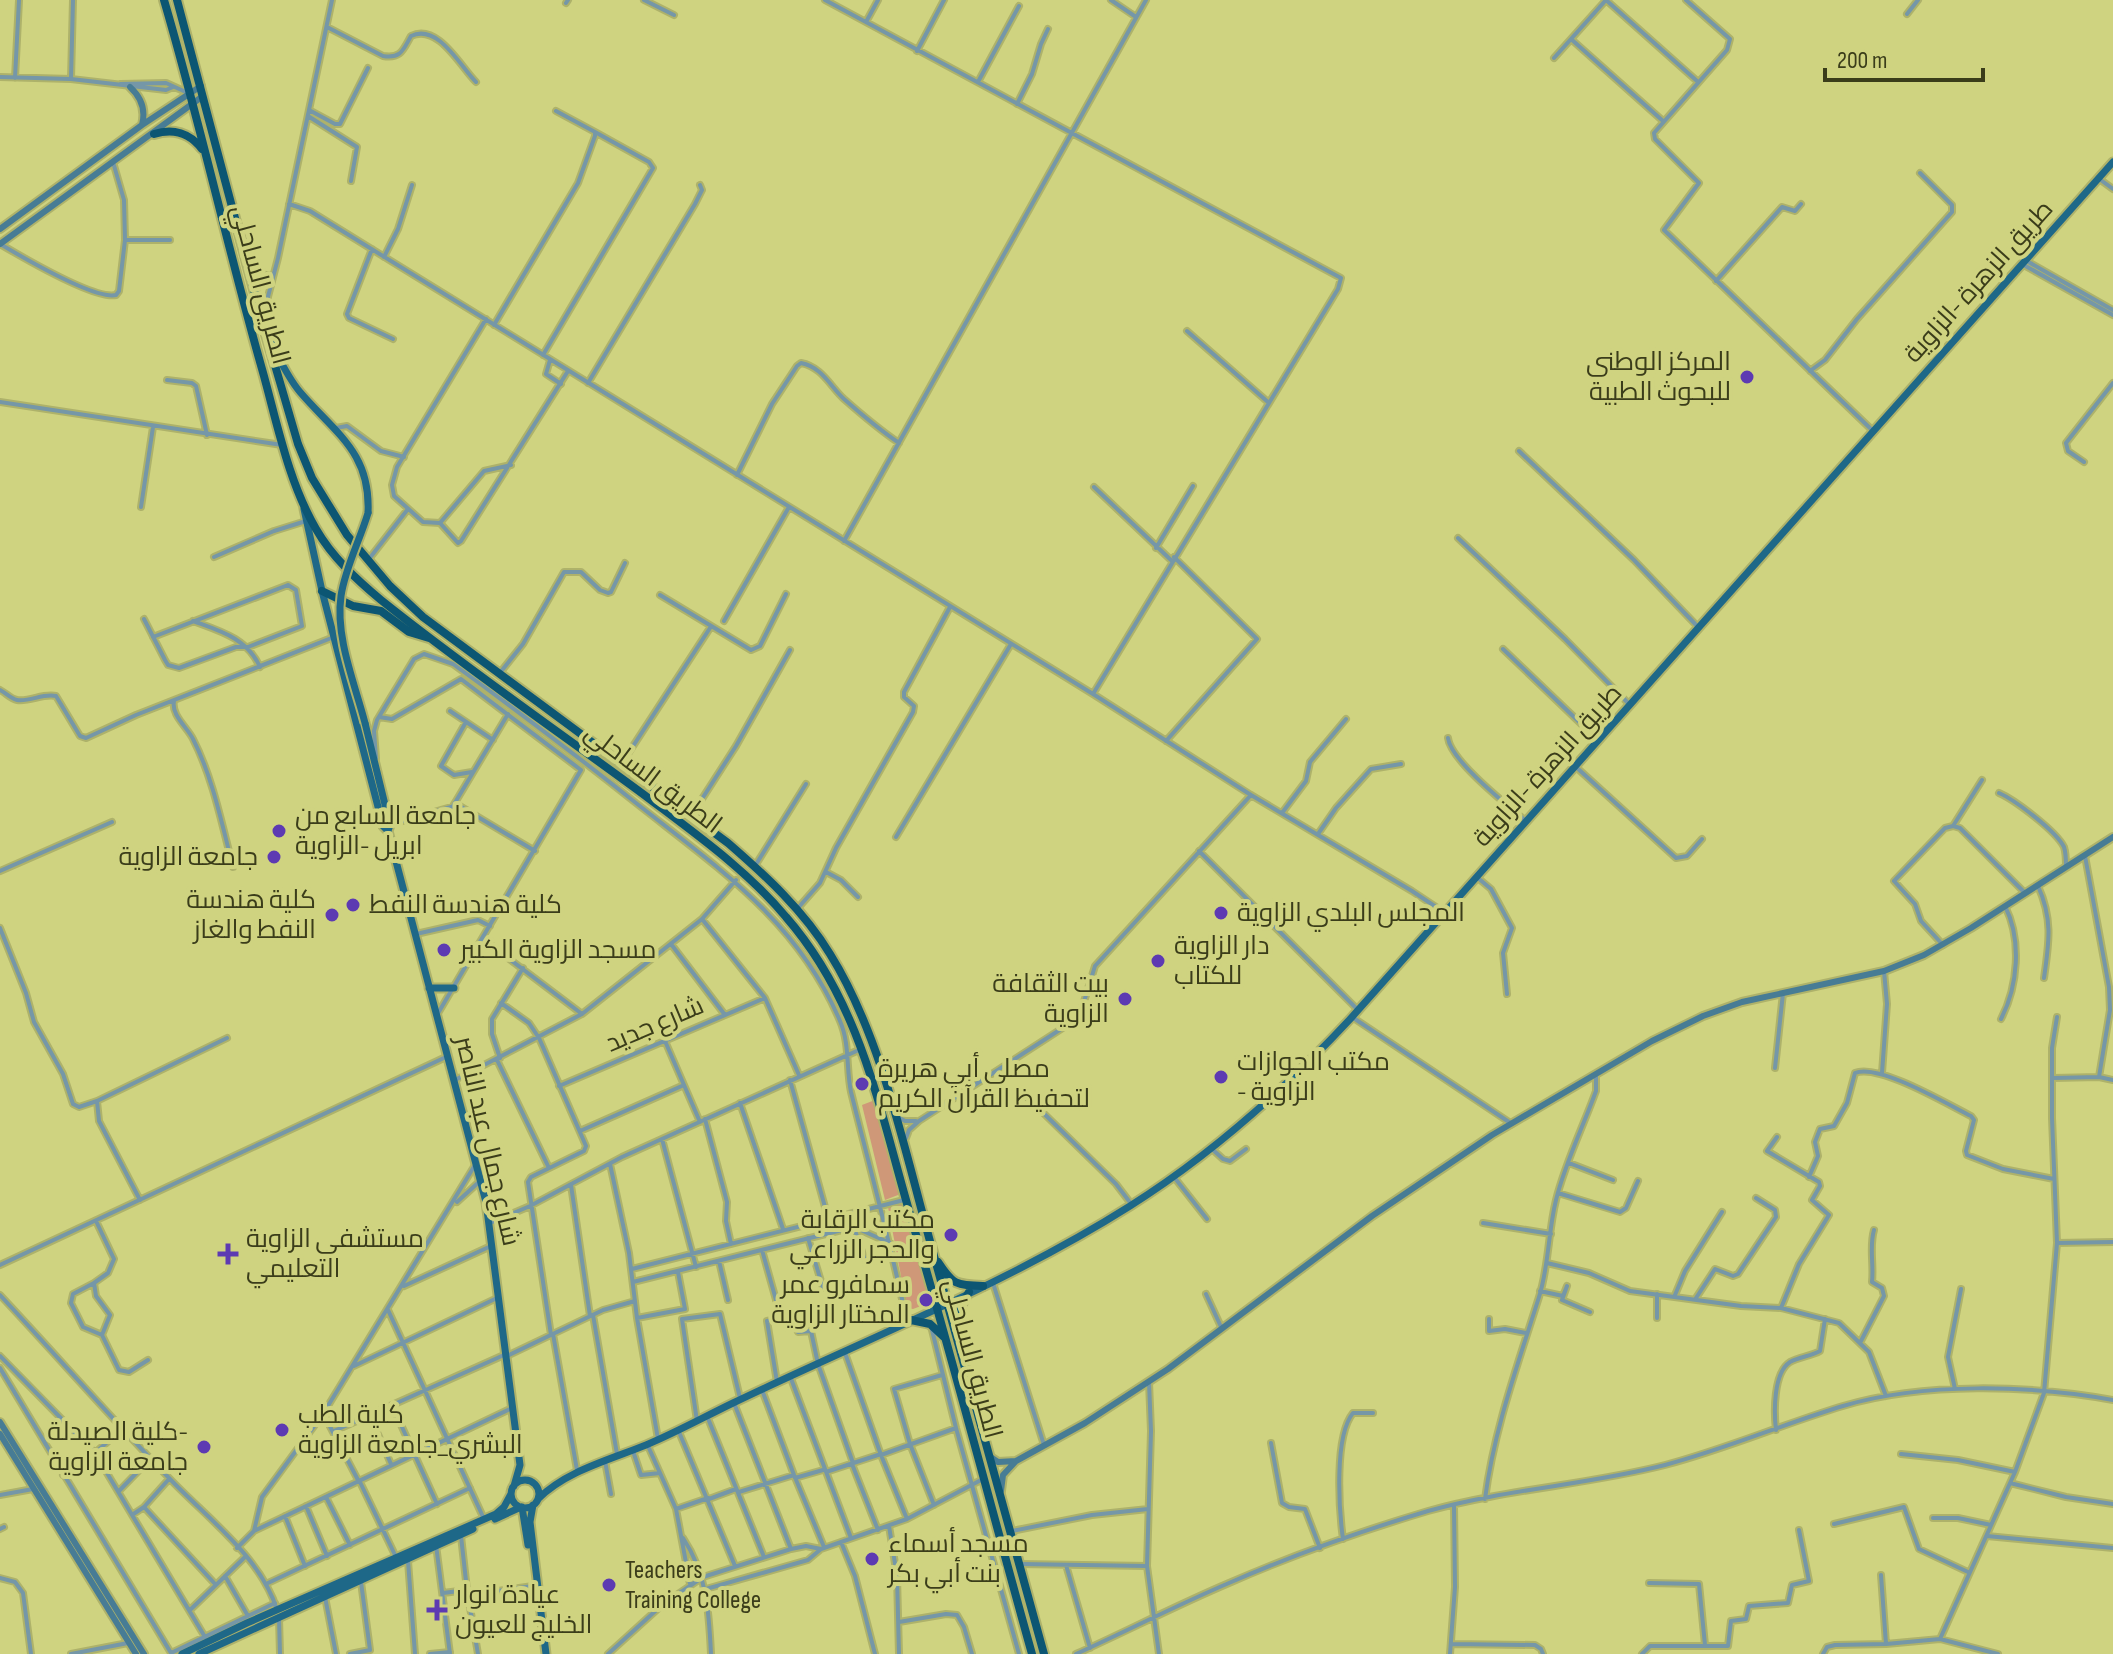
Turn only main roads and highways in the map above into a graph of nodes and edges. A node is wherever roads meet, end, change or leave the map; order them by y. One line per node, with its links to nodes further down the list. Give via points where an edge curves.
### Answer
1 (164, 0): 5 (highway, الطريق الساحلي)
2 (177, 0): 3 (highway, الطريق الساحلي)
3 (201, 86): 5 (main road); 6 (highway, الطريق الساحلي)
4 (130, 87): 8 (main road, via 141,101)
5 (190, 93): 7 (highway, الطريق الساحلي); 8 (main road)
6 (203, 96): 7 (main road); 14 (highway, الطريق الساحلي)
7 (192, 105): 9 (main road); 10 (highway, الطريق الساحلي)
8 (142, 125): 12 (main road)
9 (154, 134): 10 (highway, via 183,133); 13 (main road)
10 (205, 154): 15 (highway, الطريق الساحلي)
11 (2113, 162): 25 (main road, طريق الزهرة -الزاوية, via 1352,1017 1298,1071 1210,1148 1132,1205)
12 (0, 229)
13 (0, 244)
14 (265, 331): 20 (main road, شارع جمال عبد الناصر, bridge, via 296,387 361,463 367,483 368,513 340,608); 24 (highway, الطريق الساحلي, via 312,478 337,520 390,586 423,617 755,866 830,953 866,1026)
15 (302, 502): 16 (highway, الطريق الساحلي, via 323,540); 17 (main road, شارع جمال عبد الناصر)
16 (366, 587): 18 (highway); 19 (highway, الطريق الساحلي)
17 (322, 591): 18 (highway, via 353,606); 20 (main road, شارع جمال عبد الناصر)
18 (381, 611): 19 (highway, via 409,632)
19 (433, 639): 28 (highway, الطريق الساحلي, via 671,815 756,885 814,952 839,993 862,1048)
20 (387, 828): 22 (main road, شارع جمال عبد الناصر)
21 (2113, 837): 35 (main road, via 1943,945 1884,971 1734,1004 1694,1020 1596,1075 1400,1196 1149,1382)
22 (429, 988): 23 (main road); 36 (main road, شارع جمال عبد الناصر, via 490,1223)
23 (454, 988)
24 (934, 1255): 25 (highway, via 953,1282); 27 (highway, الطريق الساحلي)
25 (983, 1286): 26 (main road, طريق الزهرة -الزاوية)
26 (969, 1292): 27 (main road, طريق الزهرة -الزاوية); 30 (highway)
27 (947, 1302): 28 (main road, طريق الزهرة -الزاوية); 30 (highway, الطريق الساحلي)
28 (938, 1307): 29 (main road, طريق الزهرة -الزاوية); 31 (highway, الطريق الساحلي)
29 (909, 1321): 31 (highway, via 930,1324); 38 (main road, طريق الزهرة -الزاوية)
30 (954, 1329): 34 (highway, الطريق الساحلي)
31 (946, 1340): 53 (highway, الطريق الساحلي)
32 (0, 1422): 39 (main road)
33 (0, 1434): 39 (main road)
34 (989, 1456): 35 (main road, via 998,1462); 41 (highway, الطريق الساحلي)
35 (1016, 1461): 41 (main road, via 1003,1475)
36 (520, 1465): 37 (main road, شارع جمال عبد الناصر); 40 (main road, شارع جمال عبد الناصر)
37 (530, 1482): 38 (main road); 40 (main road, via 521,1481); 42 (main road, via 538,1490)
38 (559, 1482): 42 (main road)
39 (35, 1488): 47 (main road)
40 (513, 1490): 43 (main road, via 514,1503); 46 (main road, via 500,1511)
41 (1000, 1496): 54 (highway, الطريق الساحلي)
42 (536, 1502): 43 (main road); 52 (main road, via 530,1522)
43 (521, 1507): 44 (main road); 45 (main road)
44 (505, 1515): 45 (main road, via 517,1517); 46 (main road, via 325,1597)
45 (525, 1526): 52 (main road)
46 (277, 1610): 50 (main road); 51 (main road)
47 (133, 1643): 48 (main road); 49 (main road)
48 (136, 1654)
49 (144, 1654)
50 (182, 1654)
51 (199, 1654)
52 (544, 1654)
53 (1032, 1654)
54 (1044, 1654)

